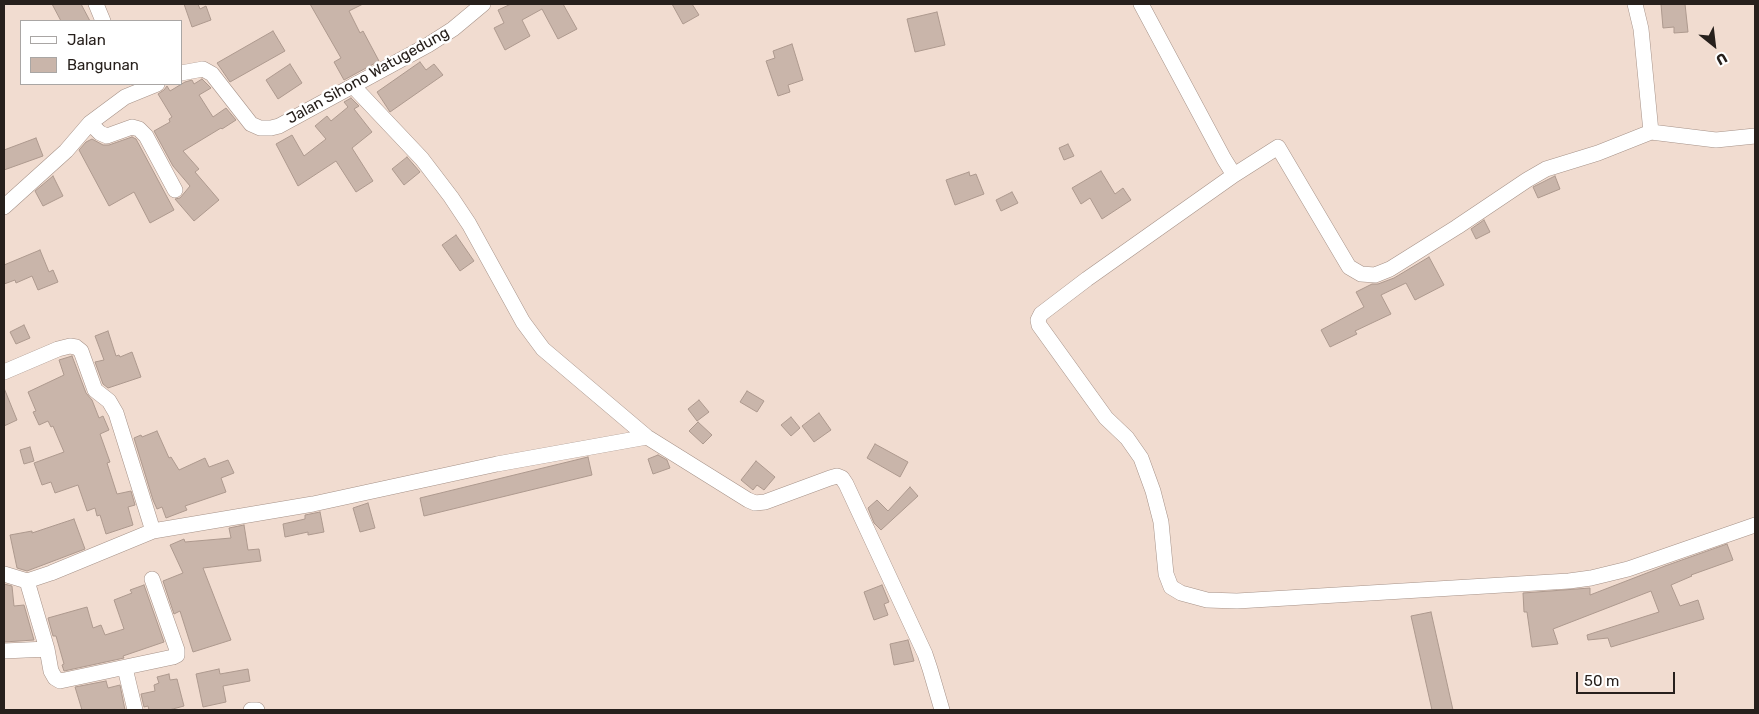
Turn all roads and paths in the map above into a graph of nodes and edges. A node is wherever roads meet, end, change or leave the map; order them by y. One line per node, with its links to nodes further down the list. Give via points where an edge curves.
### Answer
1 (96, 4): 5 (street)
2 (483, 4): 8 (street, Jalan Sihono Watugedung, via 428,45)
3 (1141, 4): 13 (street)
4 (1635, 4): 11 (street, via 1641,29)
5 (103, 20)
6 (182, 74): 8 (street, Jalan Sihono Watugedung, via 203,69 212,74 252,124 260,128 279,126)
7 (152, 85): 9 (street)
8 (353, 86): 17 (street, via 422,159 451,197 470,224 523,322 543,349)
9 (124, 90): 10 (street)
10 (90, 123): 14 (street, via 107,136 132,127 139,129); 15 (street, via 66,151)
11 (1651, 132): 12 (street, via 1716,140); 13 (street, via 1546,169 1390,269 1375,275 1361,274 1349,267 1278,147)
12 (1755, 136)
13 (1234, 175): 18 (street, via 1087,279 1041,314 1038,320 1039,326 1106,418 1142,458 1161,522 1166,574 1171,587 1207,600 1237,601 1570,581 1628,569)
14 (175, 190)
15 (4, 207)
16 (4, 372): 19 (street, via 70,346 80,351 95,390 109,401 116,413)
17 (647, 437): 19 (street, via 497,464 313,504); 29 (street, via 756,503 830,478 842,478 924,654)
18 (1755, 525)
19 (153, 531): 22 (street)
20 (4, 574): 22 (street)
21 (152, 579): 25 (street, via 177,654 173,658)
22 (27, 581): 23 (street)
23 (47, 649): 24 (street); 25 (street, via 51,671 60,680)
24 (4, 651)
25 (125, 668): 26 (street)
26 (135, 710)
27 (251, 710): 28 (street)
28 (257, 710)
29 (942, 710)

